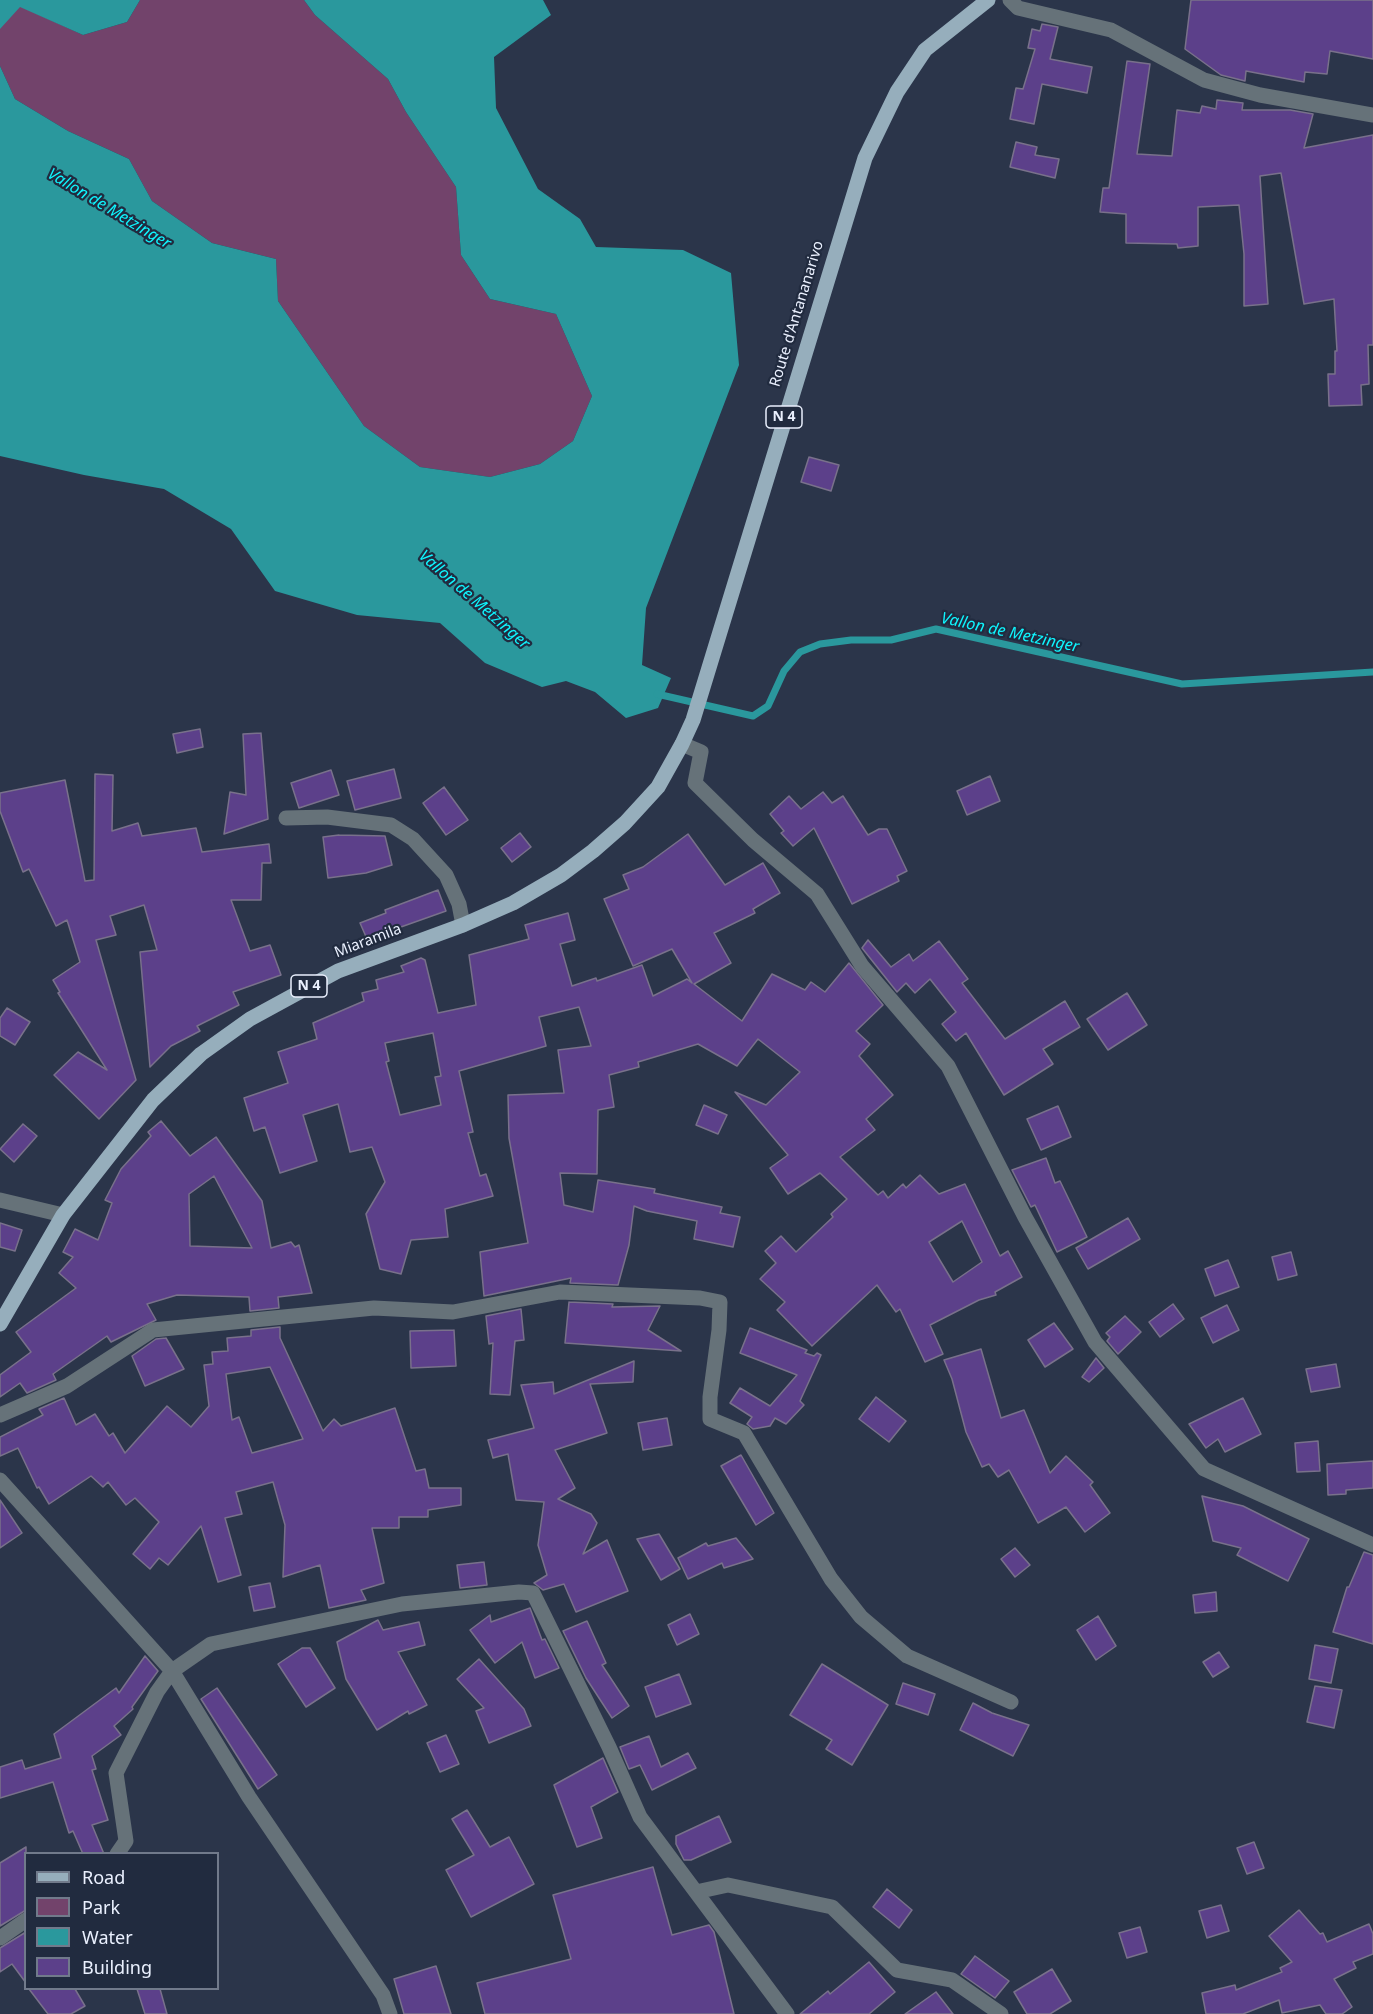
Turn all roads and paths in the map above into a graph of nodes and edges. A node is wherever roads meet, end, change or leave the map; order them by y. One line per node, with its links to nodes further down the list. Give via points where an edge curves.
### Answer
1 (988, 0): 4 (main road, Route d'Antananarivo / N 4, via 925,50 897,92 865,158)
2 (1010, 0): 3 (street, via 1018,8 1111,30 1204,80 1260,95)
3 (1373, 115)
4 (684, 740): 6 (main road, Miaramila / N 4, via 658,786 593,851 513,903); 12 (street, via 701,752 695,783 753,840 817,894 862,966 948,1066 1025,1217 1095,1342 1204,1469)
5 (286, 818): 6 (street, via 391,825 413,839 446,875)
6 (463, 925): 8 (main road, Miaramila / N 4, via 338,971 250,1019 201,1054 153,1100)
7 (0, 1200): 8 (street)
8 (63, 1215): 9 (main road, Miaramila / N 4)
9 (0, 1324)
10 (0, 1414): 14 (street, via 67,1386 153,1330 374,1308 453,1312 560,1292 720,1302 710,1419 744,1433 831,1579 861,1617 907,1656)
11 (0, 1480): 13 (street)
12 (1373, 1545)
13 (172, 1671): 15 (street, via 157,1692 116,1773 126,1841); 16 (street, via 211,1644 402,1604 533,1593 640,1818); 19 (street, via 249,1797 383,1995)
14 (1011, 1702)
15 (118, 1852)
16 (696, 1892): 20 (street); 21 (street, via 728,1885 832,1907 897,1970 952,1980)
17 (24, 1921): 18 (street)
18 (0, 1938)
19 (390, 2014)
20 (787, 2014)
21 (1001, 2014)

